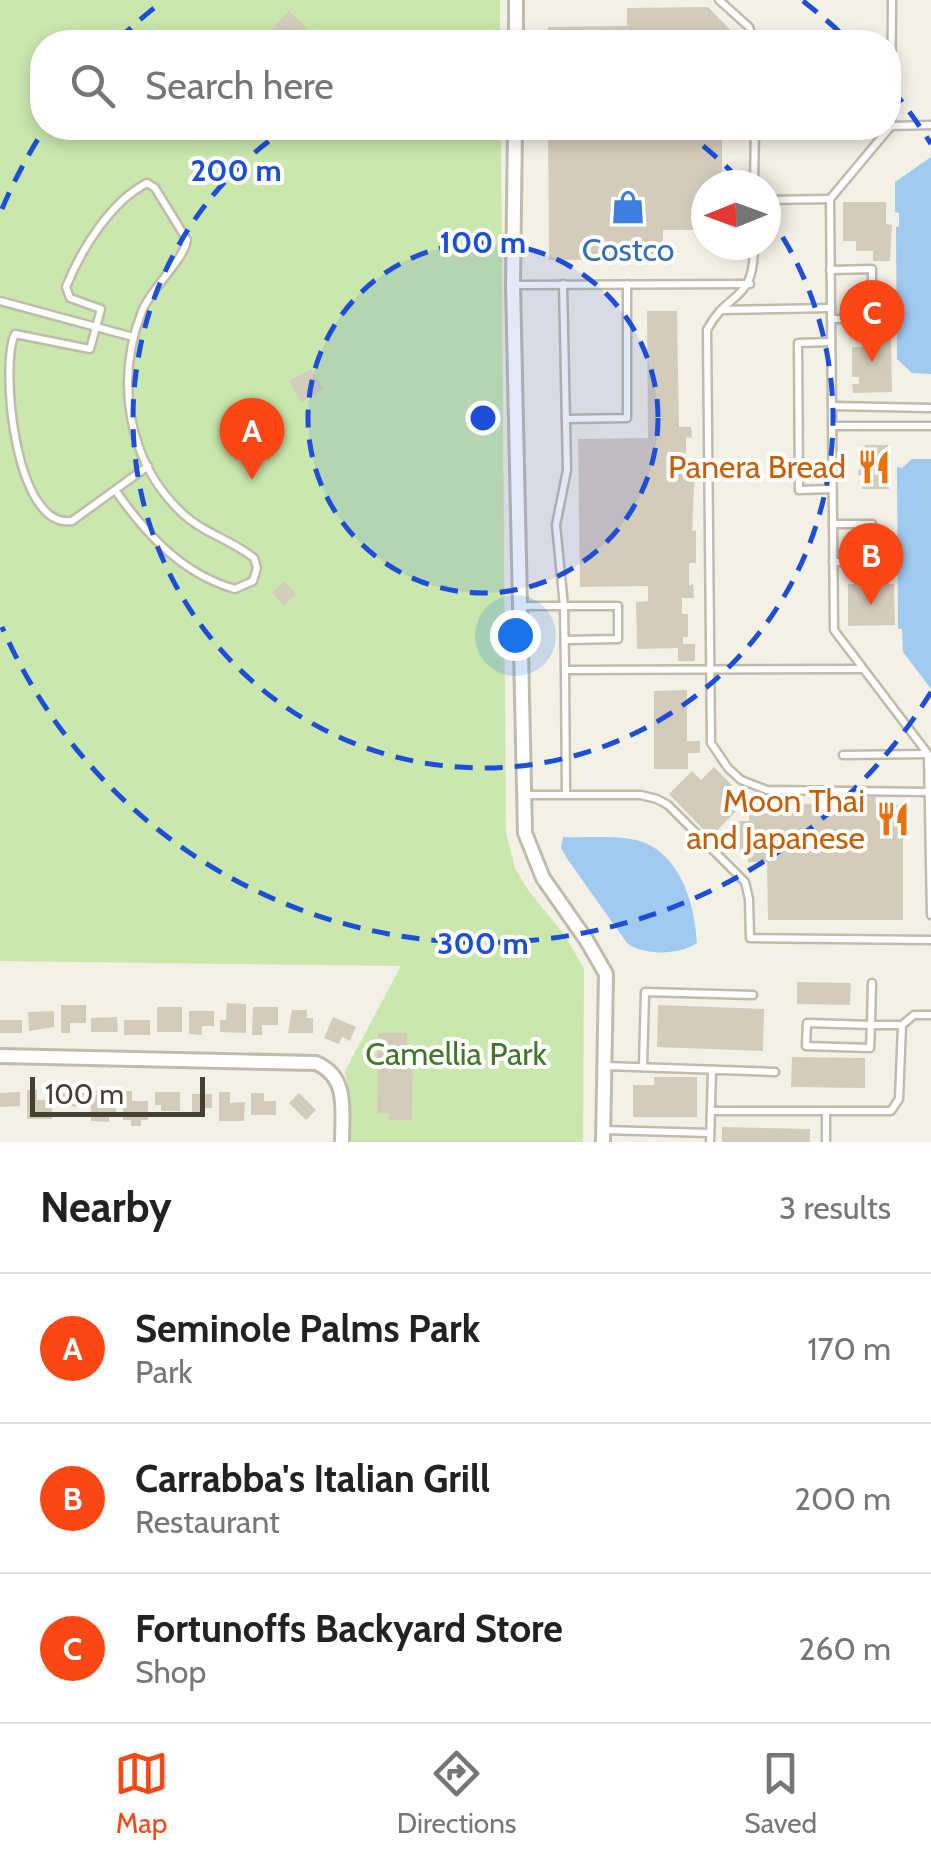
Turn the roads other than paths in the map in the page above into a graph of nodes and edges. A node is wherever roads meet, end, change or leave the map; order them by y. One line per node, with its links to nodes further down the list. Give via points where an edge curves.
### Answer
1 (516, 0): 4 (street)
2 (719, 0): 5 (lane)
3 (892, 0): 6 (lane)
4 (516, 30)
5 (750, 30)
6 (893, 30)
7 (931, 125): 8 (lane)
8 (901, 126)
9 (515, 140): 20 (street)
10 (754, 140): 12 (lane)
11 (879, 140): 13 (lane)
12 (754, 170)
13 (830, 199): 14 (lane); 16 (lane)
14 (781, 200)
15 (754, 260): 19 (lane)
16 (830, 270): 22 (lane); 24 (lane, via 872,269 872,319)
17 (564, 284): 18 (lane); 20 (lane); 30 (lane)
18 (628, 284): 19 (lane); 30 (lane, via 628,418)
19 (750, 284): 23 (lane)
20 (514, 285): 38 (street)
21 (0, 301): 25 (lane)
22 (831, 308): 23 (lane); 24 (lane)
23 (723, 310): 41 (lane, via 706,330)
24 (831, 320): 27 (lane)
25 (96, 326): 26 (lane); 26 (lane, via 101,309 70,298 66,287 110,216 147,183 187,240); 35 (lane, via 90,349 20,333 11,337 9,422 21,478 32,500 55,520 72,521)
26 (133, 336): 33 (lane, via 127,393)
27 (831, 342): 28 (lane); 34 (lane, via 798,343 799,490)
28 (832, 406): 29 (lane); 31 (lane)
29 (931, 408)
30 (566, 419): 39 (lane, via 567,470 556,526)
31 (832, 426): 32 (lane); 34 (lane)
32 (931, 426)
33 (148, 466): 35 (lane); 35 (lane, via 182,513 254,558 253,581 235,589 186,565 153,538)
34 (832, 489): 36 (lane)
35 (115, 490)
36 (833, 524): 37 (lane); 37 (lane, via 872,524 873,562)
37 (833, 562): 42 (lane, via 834,630)
38 (520, 606): 39 (lane); 47 (street)
39 (564, 606): 40 (lane); 40 (lane, via 618,606 618,639)
40 (565, 640): 43 (lane)
41 (709, 669): 42 (lane); 43 (lane); 46 (lane, via 712,743 742,780 767,790)
42 (864, 669): 44 (lane)
43 (565, 670): 48 (lane)
44 (930, 754): 45 (lane); 46 (lane)
45 (843, 755)
46 (930, 792): 49 (lane)
47 (524, 794): 48 (lane); 57 (street, via 533,858 606,974)
48 (566, 795): 50 (lane, via 641,795 668,805 744,882 750,938)
49 (931, 915)
50 (931, 940)
51 (872, 983): 54 (lane)
52 (753, 995): 58 (lane, via 645,992)
53 (931, 1015): 55 (lane, via 914,1015)
54 (870, 1025): 54 (lane, via 806,1023 806,1046 870,1048); 55 (lane)
55 (902, 1025): 62 (lane, via 896,1107 883,1113)
56 (0, 1056): 65 (street, via 316,1063 340,1086)
57 (604, 1066): 58 (lane); 63 (street)
58 (643, 1067): 59 (lane)
59 (712, 1070): 60 (lane); 61 (lane)
60 (775, 1072)
61 (711, 1110): 62 (lane); 64 (lane)
62 (826, 1112): 66 (lane)
63 (603, 1136): 64 (lane)
64 (710, 1138)
65 (342, 1142)
66 (826, 1142)

